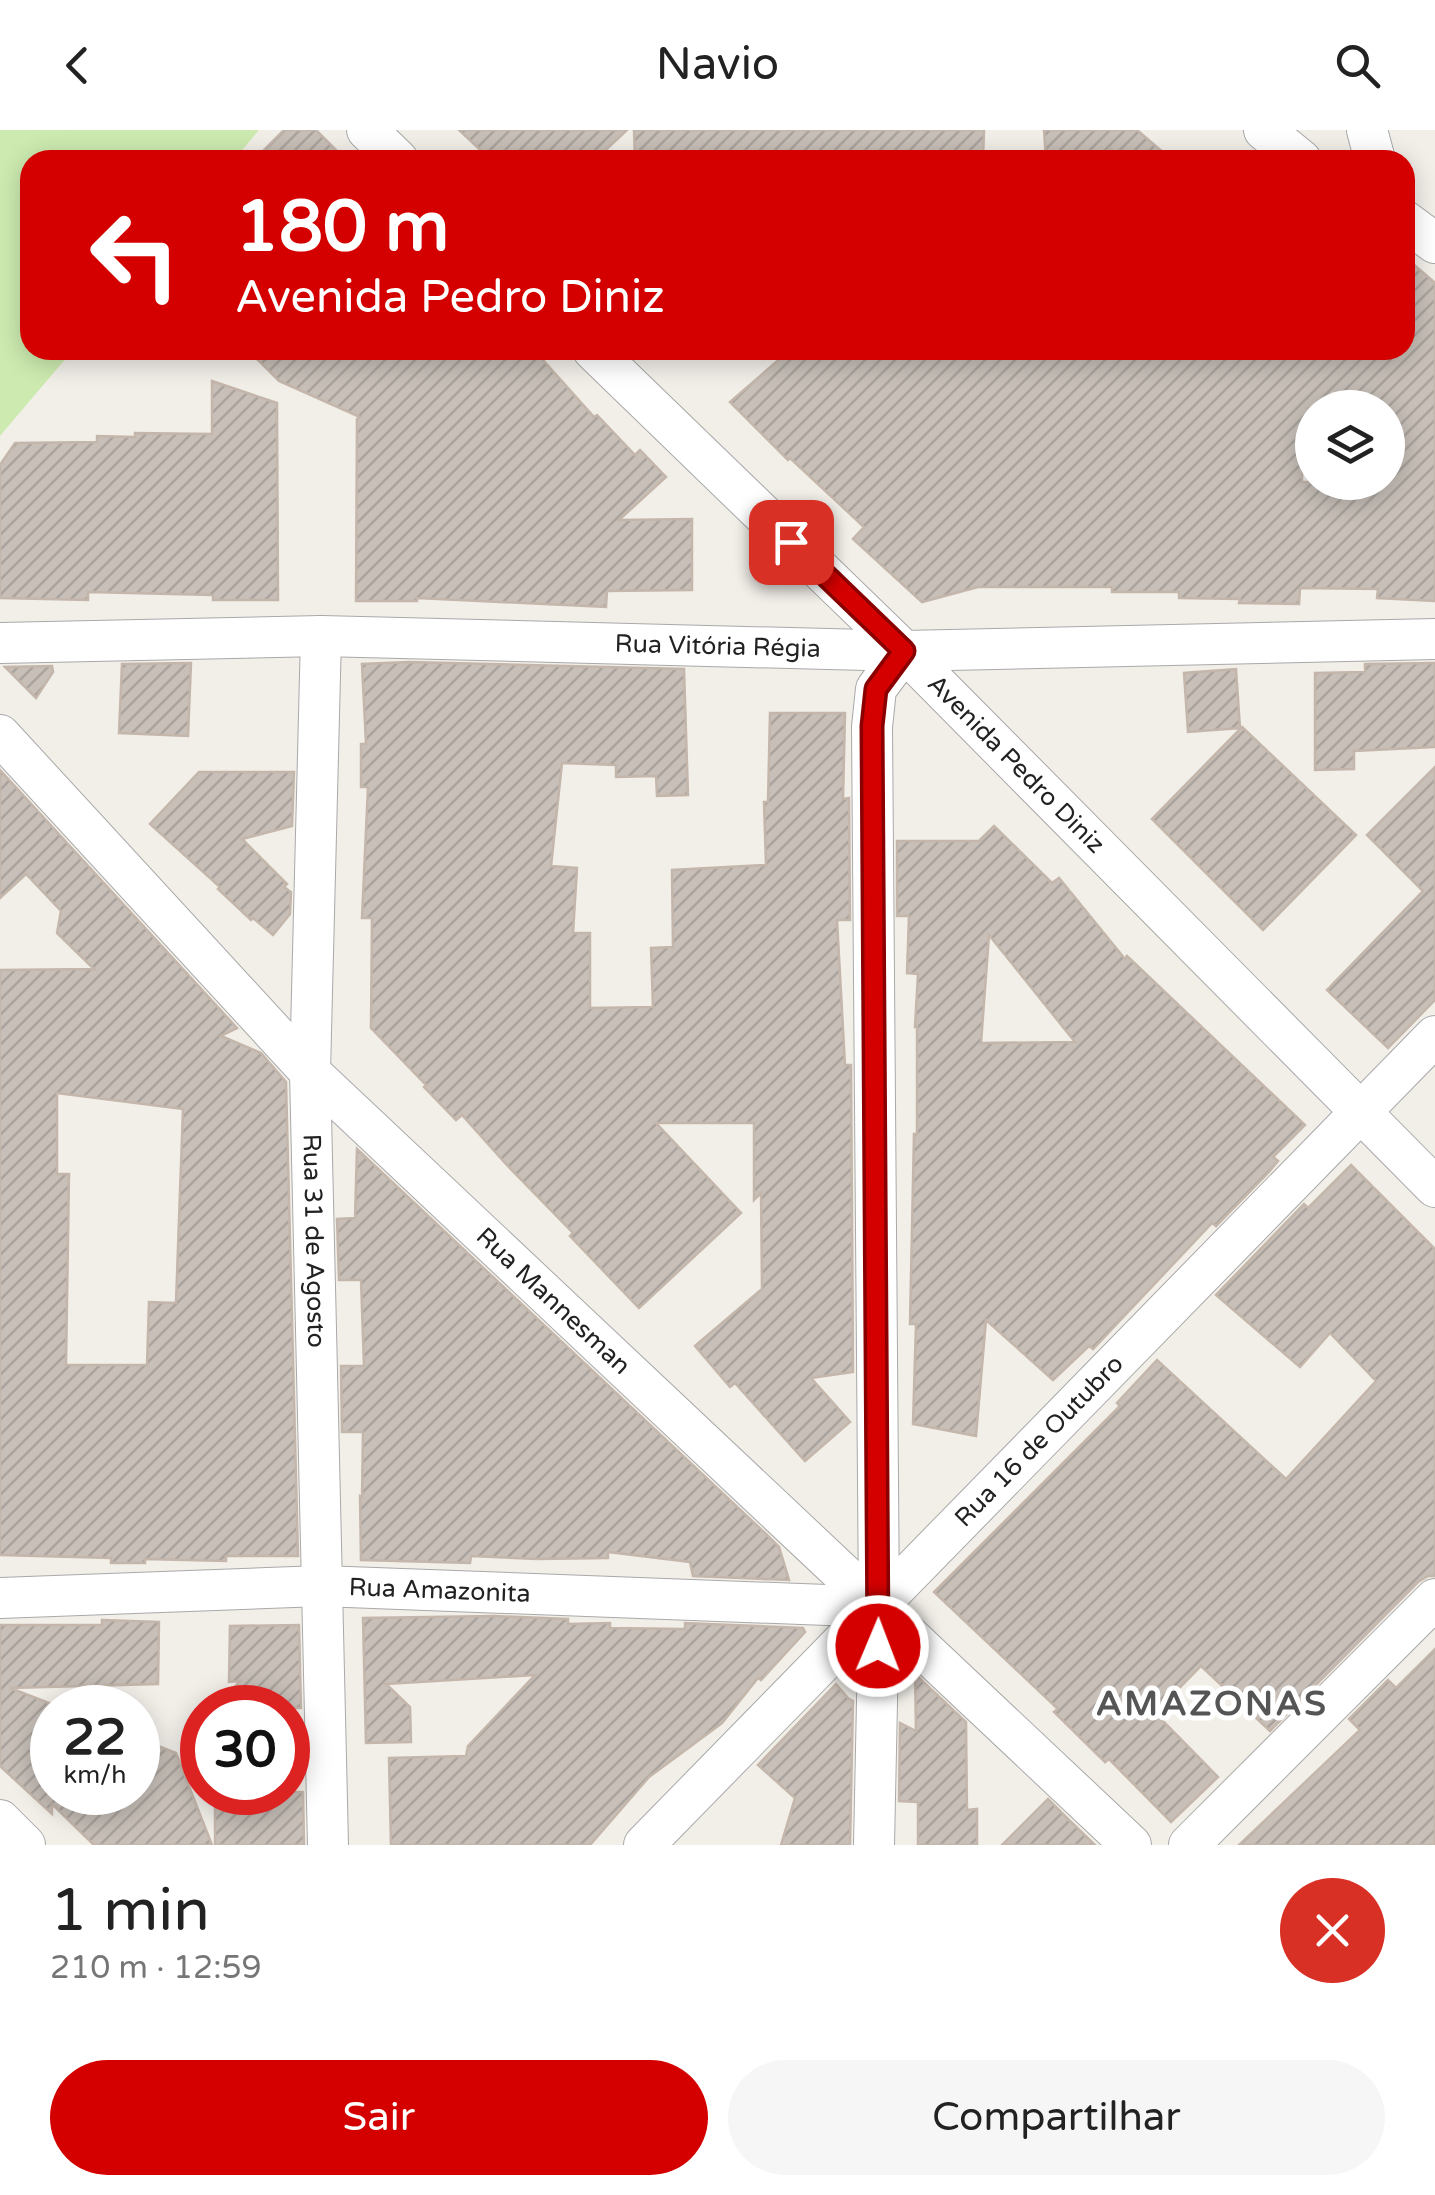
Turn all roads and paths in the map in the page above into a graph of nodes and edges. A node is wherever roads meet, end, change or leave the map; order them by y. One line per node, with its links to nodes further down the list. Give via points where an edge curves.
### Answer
1 (367, 130): 3 (street)
2 (1264, 130): 4 (street)
3 (388, 150)
4 (1289, 150)
5 (603, 360): 9 (street, Avenida Pedro Diniz)
6 (321, 636): 8 (street, Rua Vitória Régia); 9 (street, Rua Vitória Régia); 12 (street, Rua 31 de Agosto)
7 (1435, 638): 9 (street, Rua Vitória Régia)
8 (0, 642)
9 (904, 651): 13 (street, Avenida Pedro Diniz); 18 (street, via 876,689 872,726)
10 (0, 734): 12 (street, Rua Mannesman)
11 (1435, 1036): 13 (street, Rua 16 de Outubro)
12 (310, 1072): 15 (street, Rua 31 de Agosto); 18 (street, Rua Mannesman)
13 (1360, 1112): 14 (street, Avenida Pedro Diniz); 18 (street, Rua 16 de Outubro)
14 (1435, 1187)
15 (321, 1586): 16 (street, Rua Amazonita); 18 (street, Rua Amazonita); 21 (street, Rua 31 de Agosto)
16 (0, 1598)
17 (1435, 1600): 25 (street)
18 (879, 1607): 22 (street, Rua 16 de Outubro); 23 (street); 24 (street, Rua Mannesman)
19 (0, 1820): 20 (street)
20 (25, 1845)
21 (328, 1845)
22 (644, 1845)
23 (874, 1845)
24 (1131, 1845)
25 (1189, 1845)

